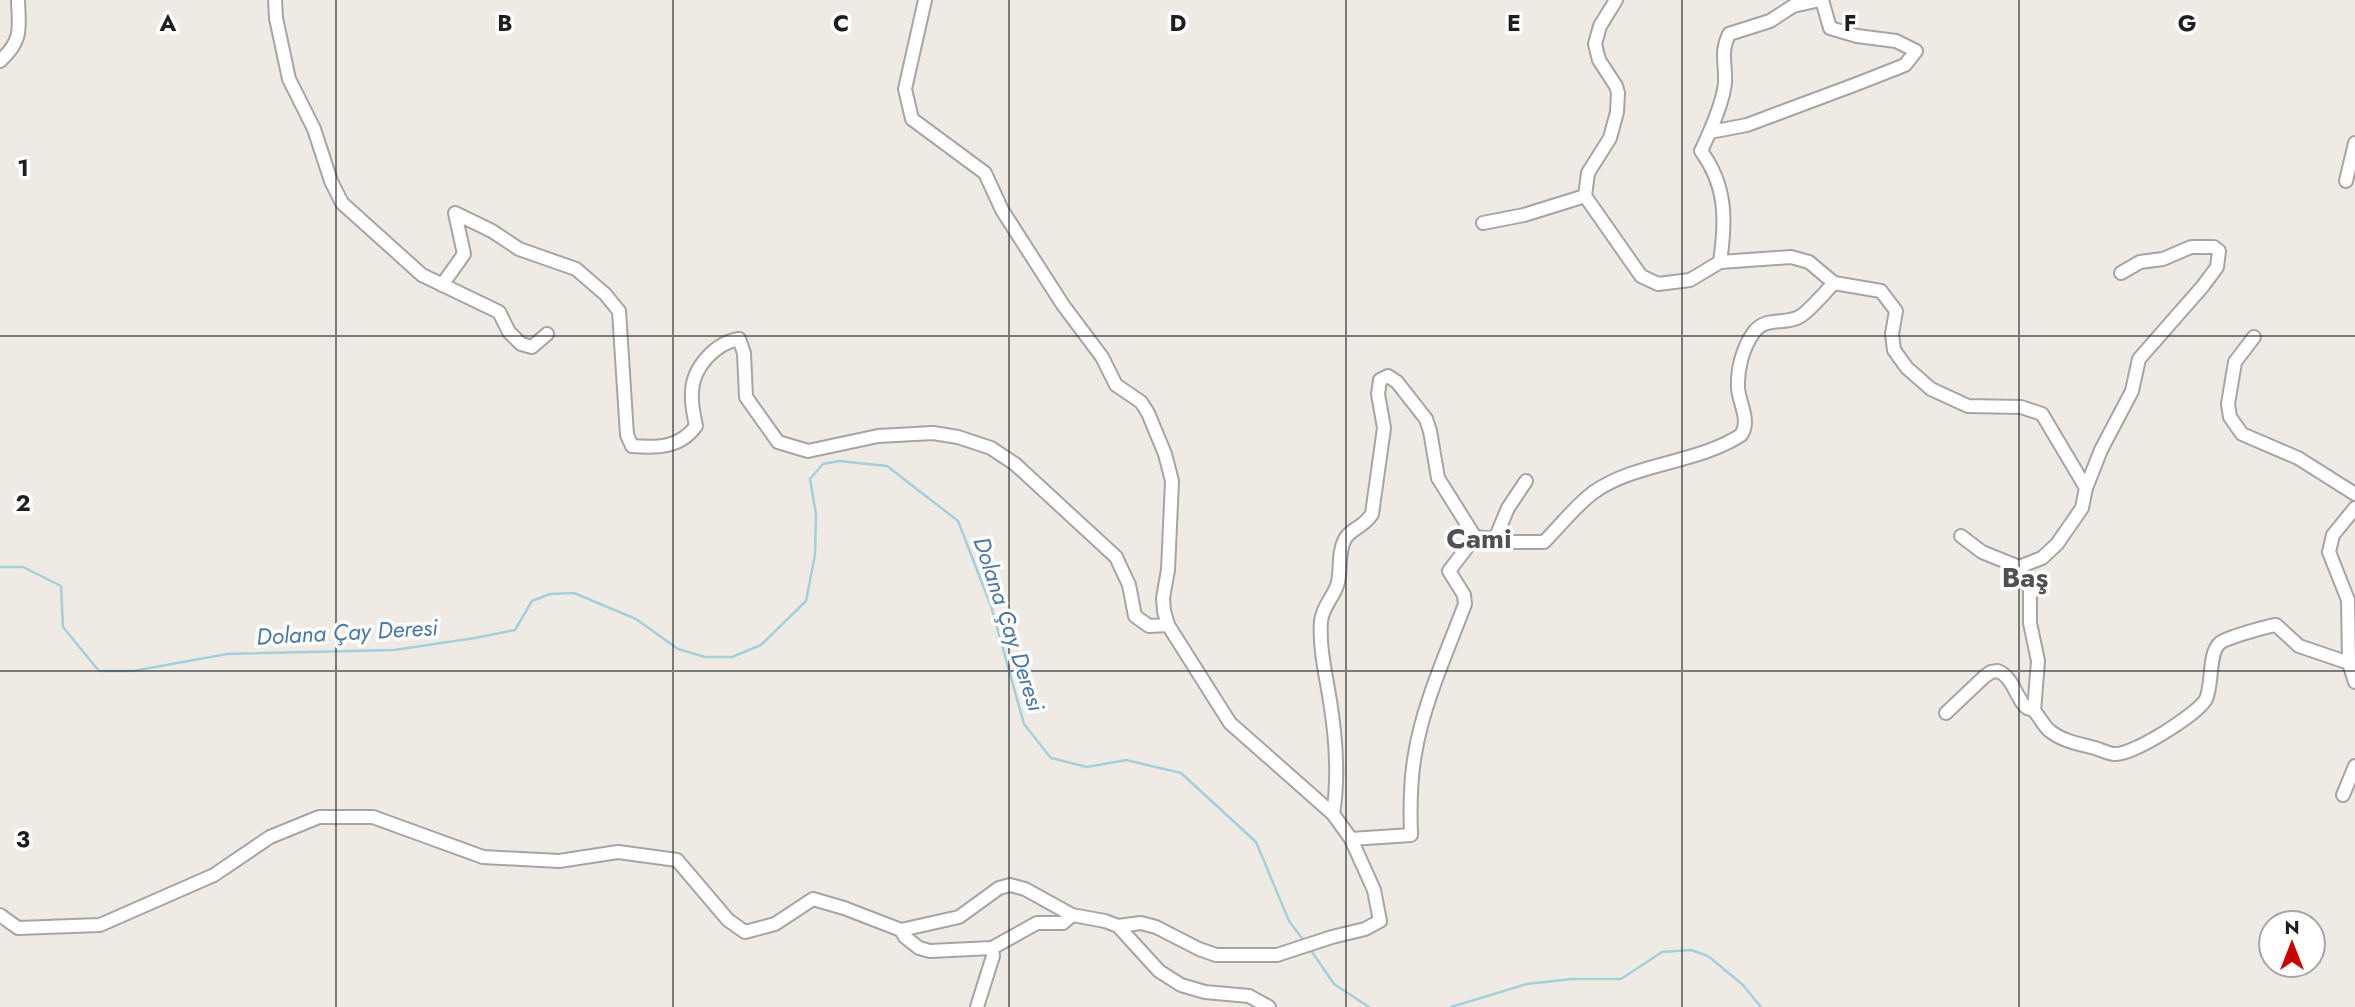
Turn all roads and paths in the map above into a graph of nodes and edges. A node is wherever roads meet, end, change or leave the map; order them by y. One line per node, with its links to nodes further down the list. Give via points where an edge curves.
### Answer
1 (18, 0): 6 (street, via 19,34)
2 (275, 0): 15 (street, via 289,79 342,202 422,275)
3 (925, 0): 26 (street, via 905,89 912,119 985,173 1002,210 1102,357 1116,385 1141,402 1165,454 1172,481 1163,598)
4 (1616, 0): 10 (street, via 1595,44 1599,60 1616,86 1617,112 1610,138 1588,173)
5 (1821, 0): 7 (street, via 1793,6 1770,21 1729,34 1723,47 1725,84); 7 (street, via 1830,28 1896,41 1916,51 1905,65 1748,125)
6 (0, 61)
7 (1710, 132): 12 (street, via 1701,151 1720,189 1726,226)
8 (2355, 143): 9 (street)
9 (2346, 181)
10 (1585, 196): 11 (street); 12 (street, via 1641,276 1658,284 1690,280)
11 (1483, 223)
12 (1720, 262): 14 (street, via 1791,257 1809,262)
13 (2120, 273): 19 (street, via 2191,247 2219,251 2217,267 2203,286 2138,359 2132,391)
14 (1834, 283): 19 (street, via 1881,291 1896,311 1894,350 1906,368 1931,389 1968,406 2021,407 2042,414); 24 (street, via 1799,318 1766,323 1755,330 1738,373 1746,419 1741,435 1679,461 1629,474 1593,492 1544,542)
15 (442, 285): 16 (street, via 499,312 521,344 532,347); 26 (street, via 464,254 455,213 519,249 576,269 619,312 632,446 673,445 688,437 696,426 691,393 699,368 726,341 738,339 744,353 746,397 778,442 808,451 878,436 933,433 991,448 1015,464 1116,557 1129,584 1135,616 1149,626)
16 (547, 334)
17 (2254, 337): 20 (street, via 2235,362 2230,417 2242,434 2298,458)
18 (1526, 481): 24 (street)
19 (2086, 488): 25 (street, via 2082,508 2057,544 2042,558)
20 (2355, 494)
21 (2355, 508): 27 (street, via 2333,535 2329,552 2348,600)
22 (1961, 536): 25 (street, via 1982,552)
23 (1475, 537): 24 (street); 33 (street, via 1438,478 1426,419 1397,382 1388,376 1380,380 1384,428 1372,514 1343,541 1338,584 1321,622 1338,785); 34 (street, via 1449,571 1465,604 1415,750 1411,835)
24 (1495, 539)
25 (2019, 567): 29 (street, via 2030,590 2030,622 2038,661)
26 (1168, 625): 33 (street, via 1230,723)
27 (2349, 663): 28 (street); 29 (street, via 2299,646 2276,625 2224,640 2214,652 2210,688 2198,710 2143,745 2116,755 2063,739 2049,731)
28 (2355, 682)
29 (2034, 711): 30 (street, via 2026,707 2002,673 1994,671)
30 (1946, 713)
31 (2355, 766): 32 (street)
32 (2343, 795)
33 (1333, 814): 34 (street)
34 (1351, 839): 37 (street, via 1374,890 1380,921 1365,929 1277,955 1216,955 1156,927 1141,923)
35 (0, 915): 38 (street, via 18,928 100,925 214,875 270,837 319,817 373,817 483,857 559,861 618,852 677,860 728,920 745,932 775,924 813,899)
36 (1072, 915): 37 (street); 38 (street, via 1010,885 959,917); 39 (street, via 1063,923 1037,923)
37 (1118, 926): 41 (street, via 1159,971 1181,985 1249,996)
38 (901, 930): 39 (street, via 919,948 930,951)
39 (992, 948): 40 (street)
40 (977, 1007)
41 (1269, 1007)

